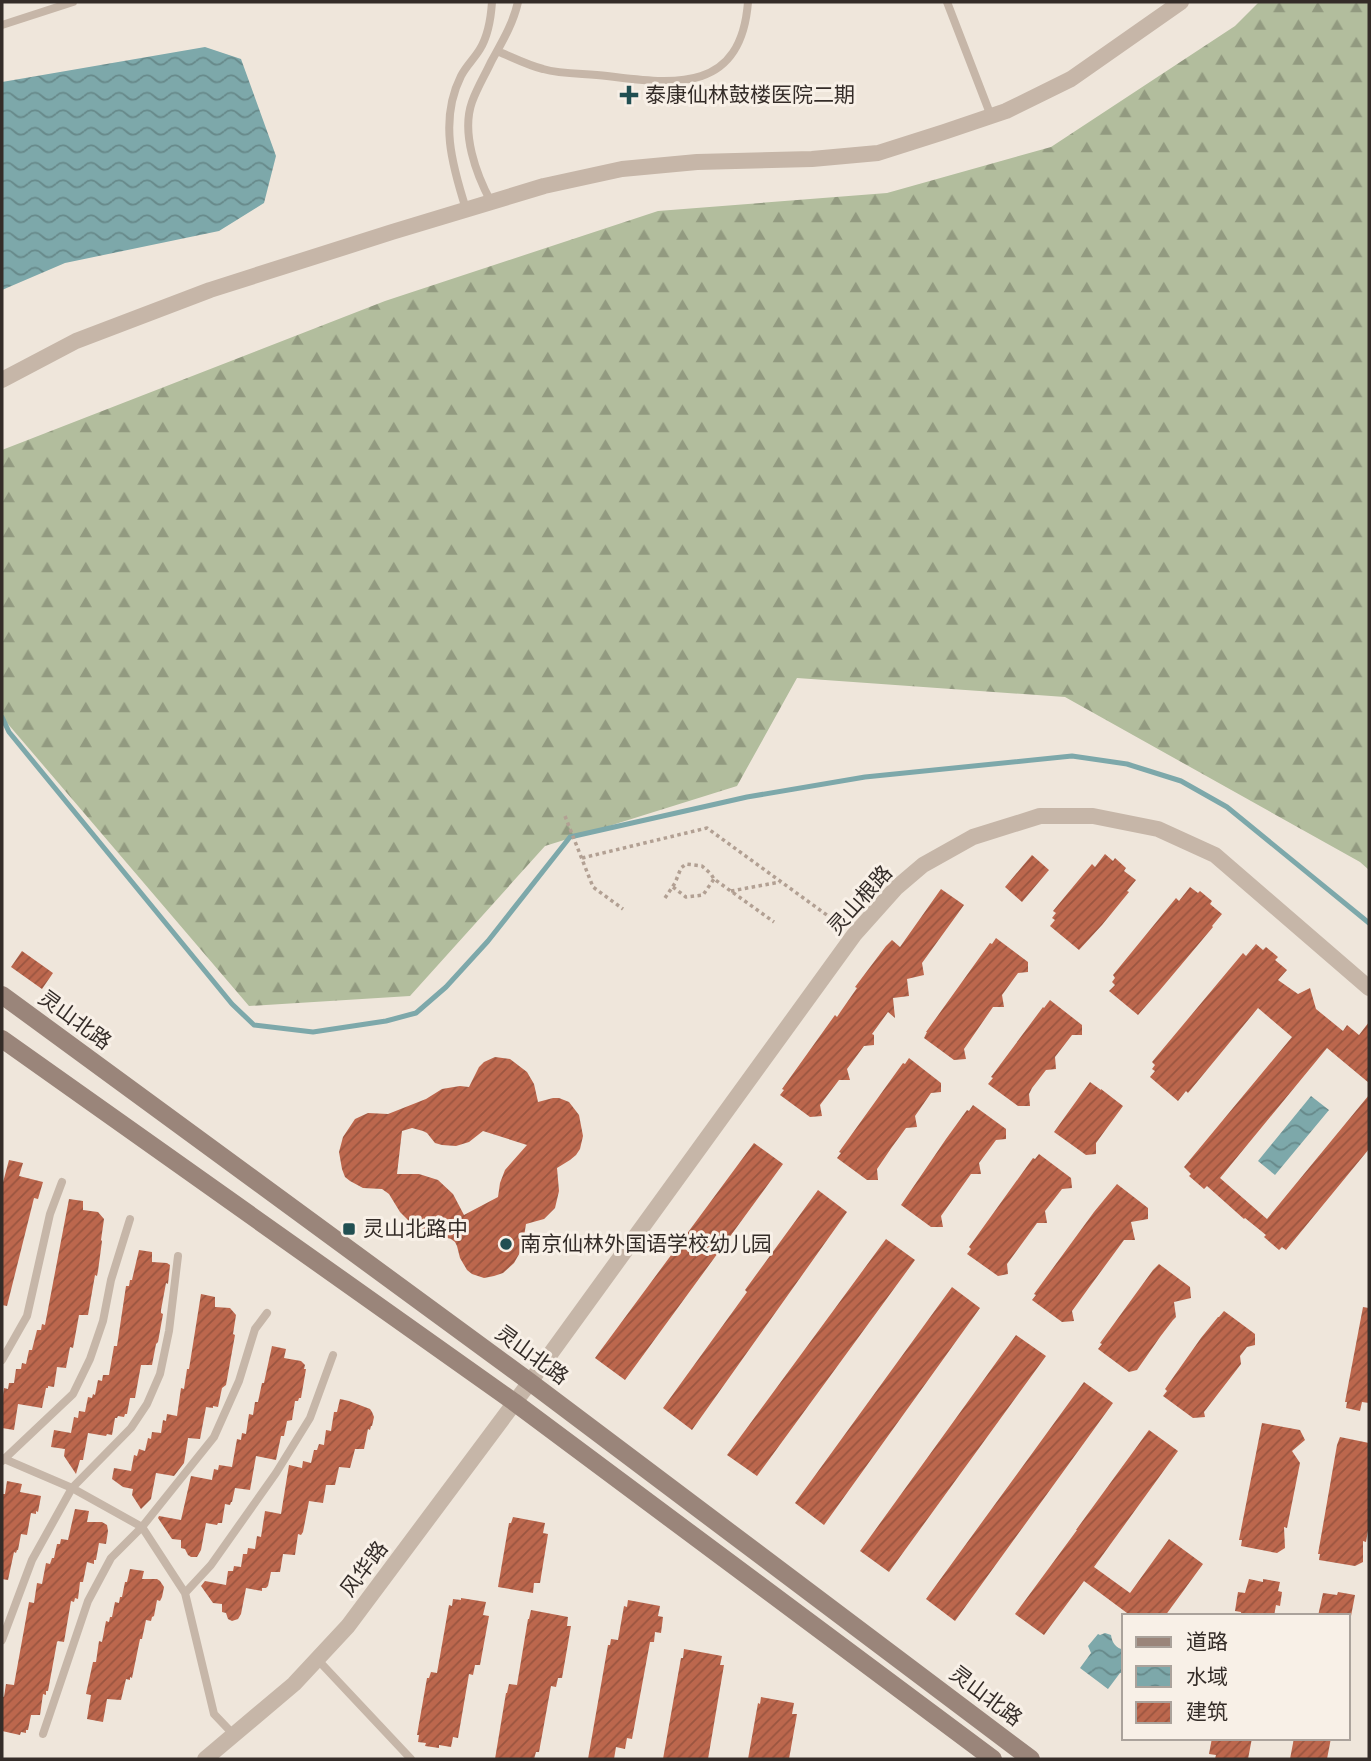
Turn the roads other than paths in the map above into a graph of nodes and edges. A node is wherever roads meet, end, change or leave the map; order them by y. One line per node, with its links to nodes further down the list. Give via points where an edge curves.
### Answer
1 (73, 2): 7 (lane)
2 (492, 2): 11 (lane, via 485,37 460,78 449,118 453,164)
3 (517, 2): 8 (lane)
4 (748, 2): 8 (lane, via 747,21 737,46 719,67 679,82 563,73)
5 (947, 2): 9 (lane)
6 (1181, 2): 9 (street, via 1071,79)
7 (2, 25)
8 (497, 51): 10 (lane, via 471,104 469,131 477,174)
9 (991, 116): 10 (street, via 878,153 622,169)
10 (491, 202): 11 (street)
11 (466, 209): 12 (street, via 210,290 76,341)
12 (2, 380)
13 (1369, 988): 22 (street, 灵山根路, via 1215,855 1158,829 1093,816 1040,816 973,837 923,865 854,935)
14 (2, 995): 22 (main road, 灵山北路)
15 (2, 1039): 23 (main road)
16 (62, 1182): 21 (lane, via 50,1214 27,1316)
17 (130, 1219): 24 (lane, via 99,1334 73,1394)
18 (178, 1256): 25 (lane, via 160,1374 147,1404 131,1428)
19 (267, 1313): 26 (lane, via 255,1329 214,1437)
20 (333, 1355): 27 (lane, via 310,1418 276,1473 211,1565)
21 (2, 1360)
22 (530, 1382): 23 (street, 风华路); 35 (main road, 灵山北路)
23 (514, 1402): 29 (street, 风华路, via 348,1626); 34 (main road)
24 (2, 1459): 25 (lane)
25 (72, 1488): 26 (lane); 28 (lane, via 32,1560)
26 (142, 1527): 27 (lane); 30 (lane, via 111,1558 88,1601)
27 (185, 1593): 31 (lane, via 214,1714)
28 (2, 1640)
29 (317, 1659): 31 (street, 风华路); 33 (lane)
30 (43, 1734)
31 (235, 1736): 32 (street, 风华路)
32 (205, 1759)
33 (411, 1759)
34 (993, 1759)
35 (1031, 1759)

